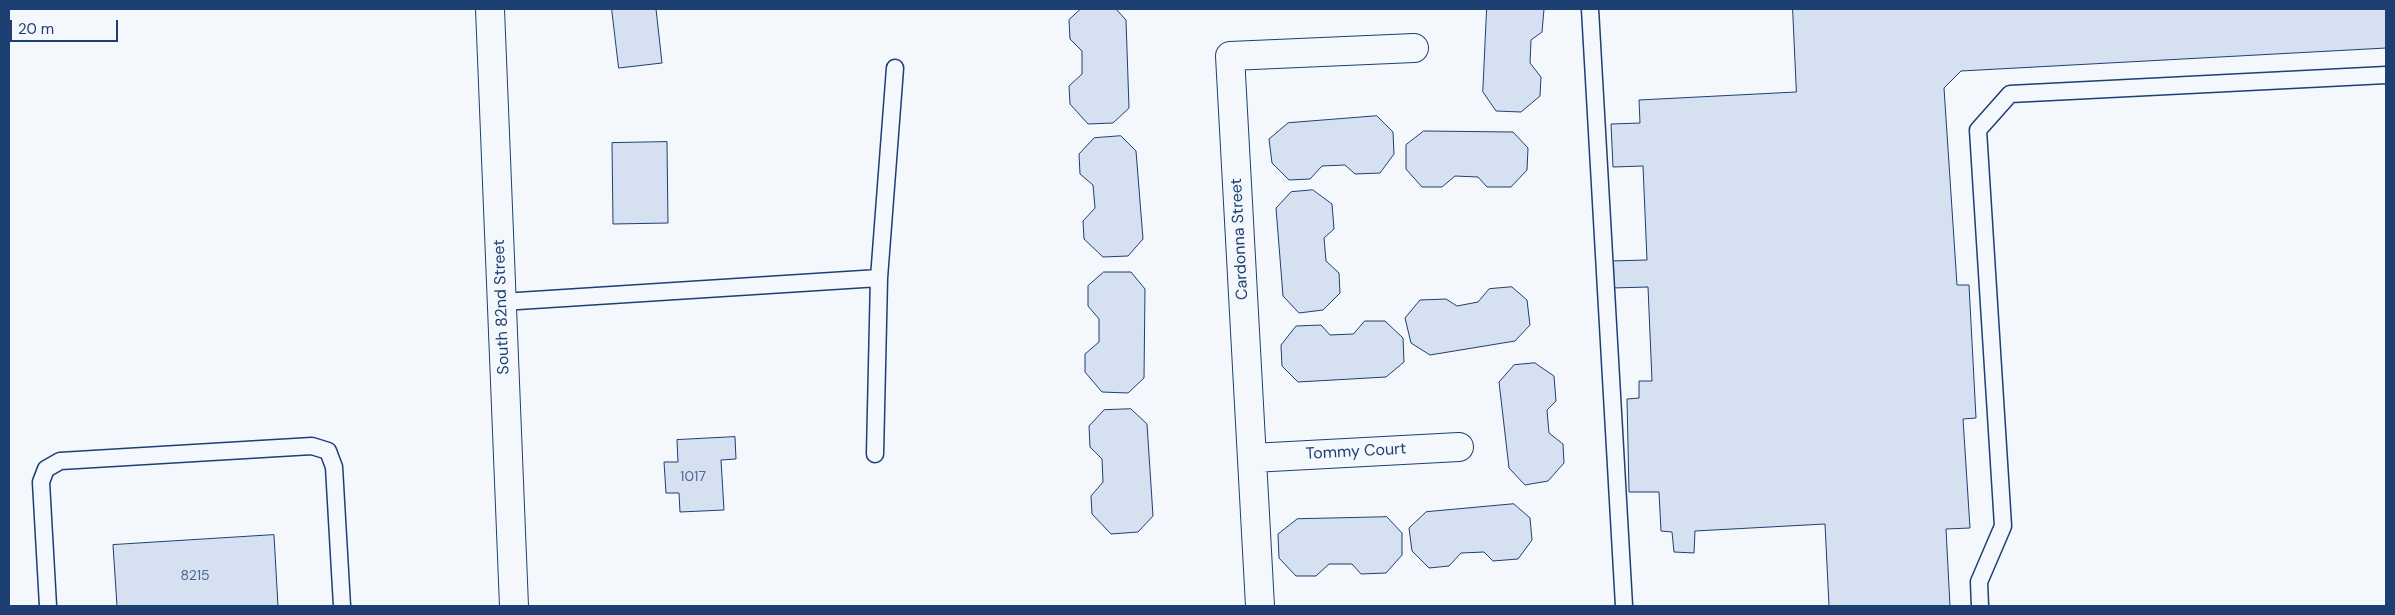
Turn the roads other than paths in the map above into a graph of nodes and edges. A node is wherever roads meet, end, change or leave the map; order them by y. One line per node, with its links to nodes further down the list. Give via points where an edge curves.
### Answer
1 (490, 9): 7 (street, South 82nd Street)
2 (1590, 9): 15 (lane)
3 (1414, 48): 10 (street, Cardonna Street, via 1230,56)
4 (895, 68): 6 (lane)
5 (2386, 75): 16 (lane, via 2010,94 1978,130 2003,526 1979,582)
6 (879, 278): 7 (lane); 9 (lane)
7 (502, 302): 13 (street, South 82nd Street)
8 (1459, 447): 10 (street, Tommy Court)
9 (875, 454)
10 (1252, 458): 14 (street, Cardonna Street)
11 (48, 606): 12 (lane, via 41,482 46,469 60,461 312,446 328,451 334,466)
12 (342, 606)
13 (514, 606)
14 (1260, 606)
15 (1624, 606)
16 (1980, 606)

